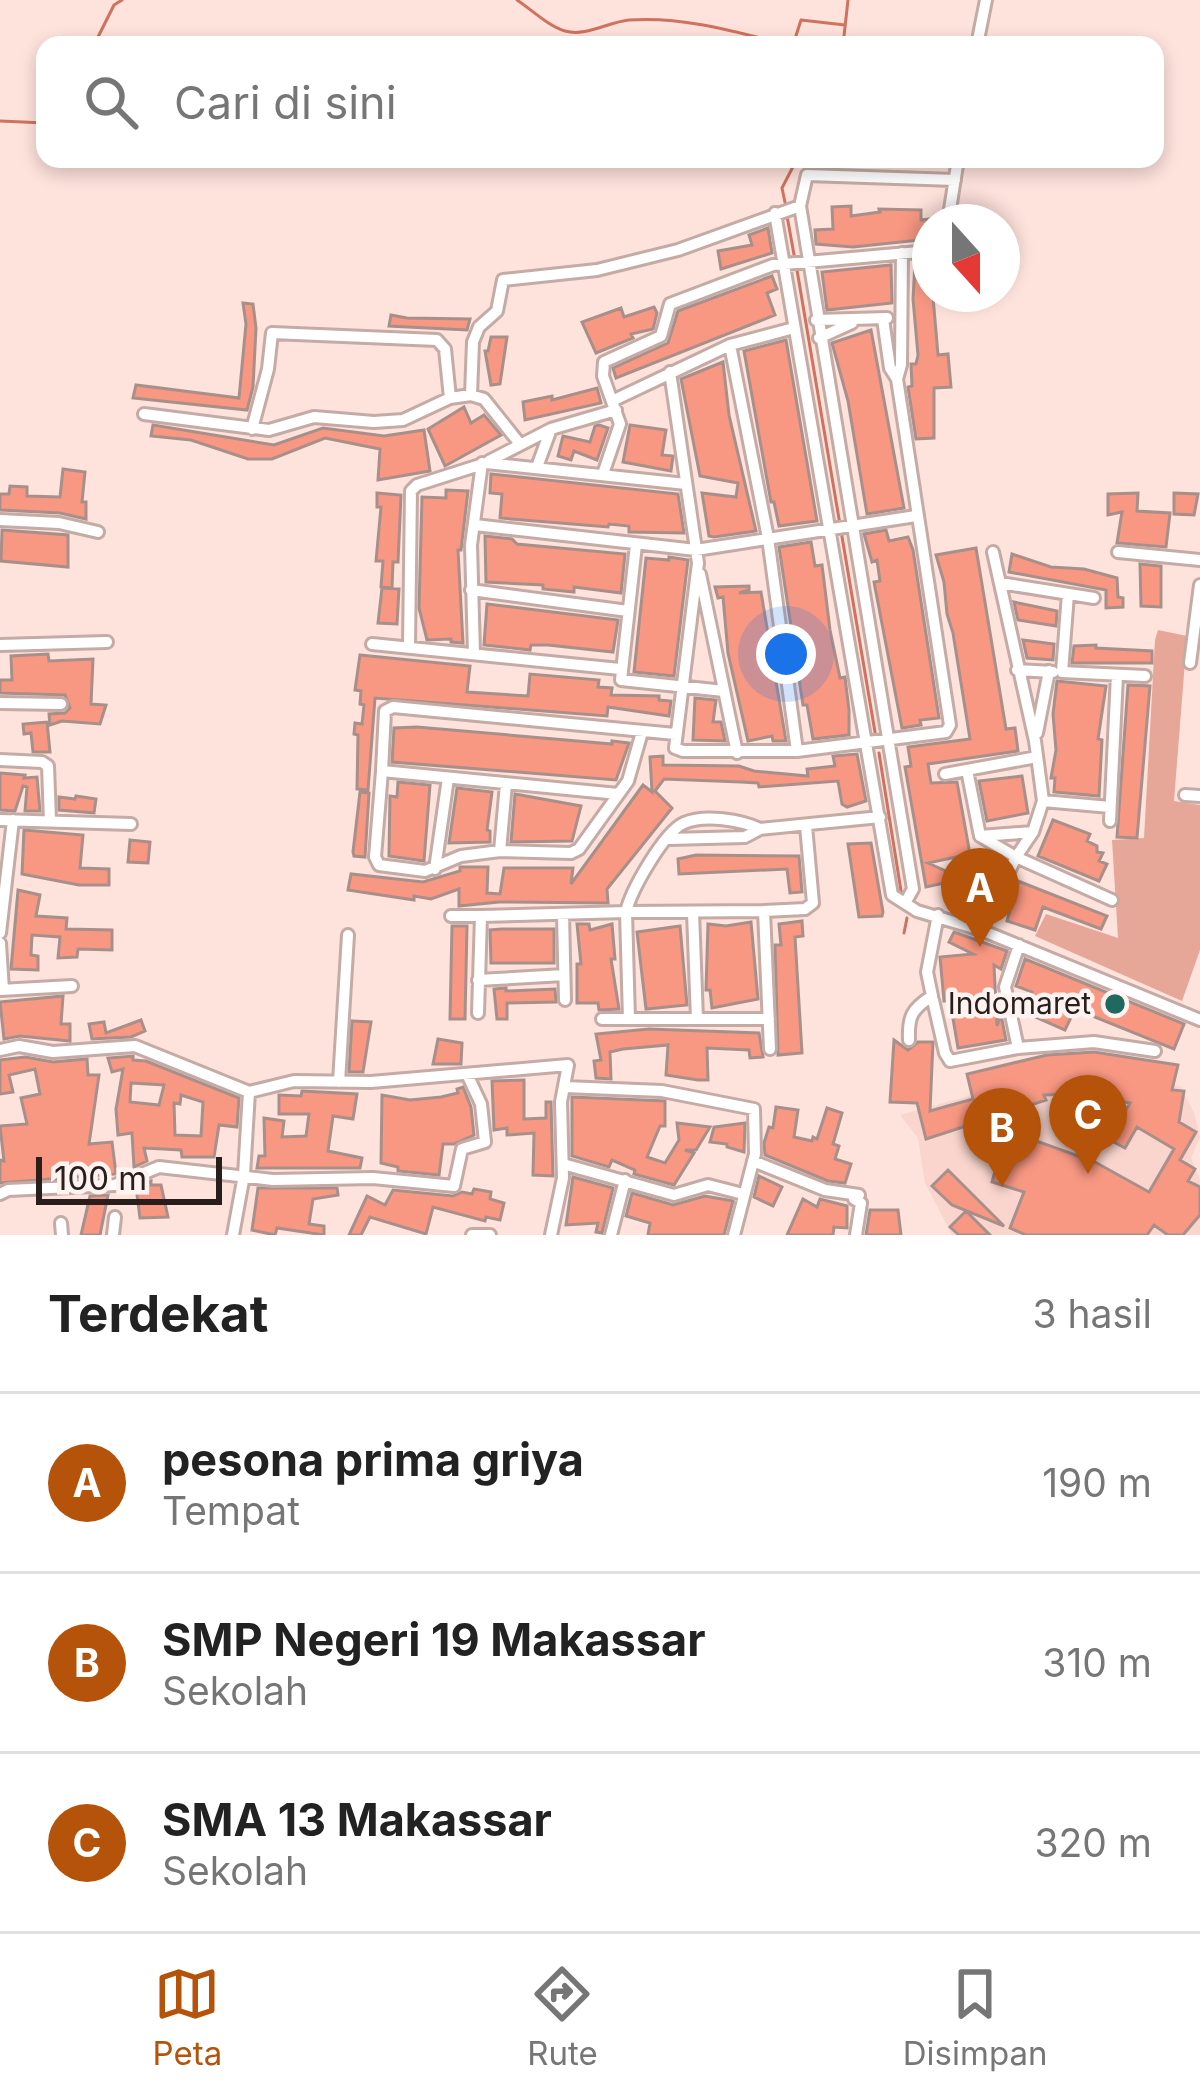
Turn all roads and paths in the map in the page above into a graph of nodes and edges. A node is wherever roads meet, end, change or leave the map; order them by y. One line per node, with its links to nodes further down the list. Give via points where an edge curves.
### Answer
1 (986, 0): 2 (street)
2 (979, 36)
3 (957, 168): 4 (street)
4 (955, 180): 5 (street); 6 (street, via 807,175)
5 (951, 204)
6 (800, 206): 7 (street); 10 (street)
7 (775, 213): 11 (street); 19 (street, via 597,270 502,280 497,311)
8 (912, 252): 9 (street)
9 (902, 253): 10 (street); 12 (street)
10 (808, 260): 11 (street); 14 (street)
11 (784, 263): 16 (street); 25 (street, via 668,305 661,335 604,362)
12 (902, 316): 13 (street); 22 (street)
13 (883, 319): 15 (street); 22 (street)
14 (816, 320): 15 (street); 17 (street)
15 (855, 322): 17 (street)
16 (794, 328): 20 (street); 38 (street)
17 (819, 338): 37 (street)
18 (442, 342): 19 (street); 24 (street); 27 (street, via 272,333)
19 (473, 342): 23 (street)
20 (730, 345): 21 (street); 40 (street)
21 (670, 372): 25 (street); 33 (street)
22 (897, 379): 34 (street)
23 (471, 395): 24 (street); 29 (street, via 484,399)
24 (450, 398): 27 (street, via 392,422 314,417)
25 (614, 406): 28 (street); 32 (street, via 620,429)
26 (144, 415): 27 (street)
27 (252, 429)
28 (551, 430): 29 (street); 31 (street)
29 (520, 444): 30 (street)
30 (484, 463): 31 (street); 36 (street); 55 (street, via 411,490)
31 (537, 467): 32 (street)
32 (603, 474): 33 (street)
33 (686, 484): 44 (street)
34 (916, 516): 37 (street); 69 (street, via 950,724 946,732)
35 (0, 520): 39 (street)
36 (475, 525): 41 (street); 48 (street)
37 (851, 526): 38 (street); 69 (street)
38 (826, 530): 40 (street); 71 (street)
39 (98, 532)
40 (768, 538): 44 (street); 72 (street)
41 (636, 545): 44 (street); 51 (street)
42 (1118, 551): 45 (street)
43 (993, 552): 46 (street)
44 (697, 556): 63 (street); 64 (street)
45 (1200, 560)
46 (1000, 583): 49 (street); 59 (street)
47 (1200, 585): 57 (street)
48 (471, 590): 51 (street); 56 (street)
49 (1068, 594): 50 (street); 60 (street)
50 (1094, 598)
51 (628, 611): 58 (street)
52 (107, 642): 54 (street)
53 (372, 644): 55 (street)
54 (0, 645)
55 (409, 646): 56 (street)
56 (474, 653): 58 (street)
57 (1190, 663)
58 (620, 669): 63 (street, via 623,682)
59 (1017, 670): 60 (street); 70 (street)
60 (1056, 672): 61 (street); 70 (street)
61 (1117, 675): 62 (street); 85 (street)
62 (1145, 676)
63 (681, 689): 64 (street); 68 (street)
64 (724, 691): 73 (street)
65 (0, 703): 66 (street)
66 (62, 704)
67 (642, 732): 68 (street); 77 (street, via 390,707); 81 (street, via 635,767)
68 (675, 734): 73 (street, via 683,751)
69 (889, 740): 71 (street); 100 (street, via 913,889)
70 (1035, 740): 74 (street)
71 (865, 742): 72 (street); 86 (street)
72 (797, 752): 73 (street)
73 (737, 753)
74 (1037, 757): 76 (street); 84 (street)
75 (0, 760): 88 (street, via 48,766)
76 (968, 770): 78 (street); 94 (street)
77 (382, 771): 79 (street); 98 (street, via 376,862)
78 (945, 774)
79 (448, 778): 80 (street); 98 (street)
80 (506, 784): 81 (street); 96 (street)
81 (617, 794): 96 (street, via 574,853)
82 (1185, 795): 83 (street)
83 (1200, 796)
84 (1042, 801): 85 (street); 93 (street)
85 (1111, 807): 89 (street)
86 (880, 817): 91 (street); 100 (street, via 892,895)
87 (7, 820): 88 (street); 109 (street)
88 (50, 821): 90 (street)
89 (1110, 821)
90 (131, 824)
91 (806, 826): 92 (street); 101 (street, via 813,903)
92 (760, 829): 95 (street, via 745,837); 95 (street, via 693,820)
93 (1033, 832): 94 (street); 97 (street)
94 (980, 836): 97 (street)
95 (669, 839): 102 (street, via 638,879)
96 (500, 851): 98 (street)
97 (1016, 857): 99 (street); 108 (street)
98 (435, 869)
99 (1112, 900)
100 (905, 903): 105 (street)
101 (764, 911): 103 (street); 123 (street)
102 (626, 912): 103 (street); 104 (street); 121 (street)
103 (693, 912): 122 (street)
104 (563, 914): 107 (street); 113 (street)
105 (938, 915): 108 (street); 125 (street, via 927,972 932,996 914,1009)
106 (451, 916): 107 (street)
107 (481, 916): 114 (street)
108 (981, 930): 112 (street)
109 (0, 932)
110 (349, 935): 131 (street)
111 (0, 943): 116 (street)
112 (1019, 945): 124 (street); 126 (street, via 1005,987)
113 (564, 975): 114 (street); 117 (street)
114 (478, 980): 119 (street)
115 (72, 986): 116 (street)
116 (2, 990)
117 (565, 1000)
118 (933, 1000): 126 (street, via 950,1061)
119 (478, 1012)
120 (602, 1019): 121 (street)
121 (629, 1019): 122 (street)
122 (697, 1019): 123 (street)
123 (770, 1019): 127 (street)
124 (1200, 1020)
125 (908, 1040)
126 (1018, 1048): 129 (street, via 1094,1042)
127 (770, 1049)
128 (0, 1050): 133 (street, via 132,1046)
129 (1155, 1051)
130 (467, 1074): 131 (street); 132 (street, via 565,1064); 136 (street, via 485,1142 462,1149 454,1186)
131 (339, 1082): 133 (street)
132 (565, 1087): 134 (street, via 750,1106 757,1118); 135 (street)
133 (250, 1092): 136 (street)
134 (753, 1161): 139 (street); 140 (street)
135 (563, 1164): 137 (street); 147 (street)
136 (244, 1175): 138 (street, via 159,1167 115,1185); 144 (street)
137 (625, 1180): 139 (street, via 674,1195 716,1185); 148 (street)
138 (0, 1194)
139 (743, 1194): 149 (street)
140 (859, 1195)
141 (838, 1198): 150 (street, via 860,1201)
142 (115, 1216): 143 (street)
143 (113, 1235)
144 (233, 1235)
145 (472, 1235): 146 (street)
146 (490, 1235)
147 (551, 1235)
148 (611, 1235)
149 (734, 1235)
150 (856, 1235)

